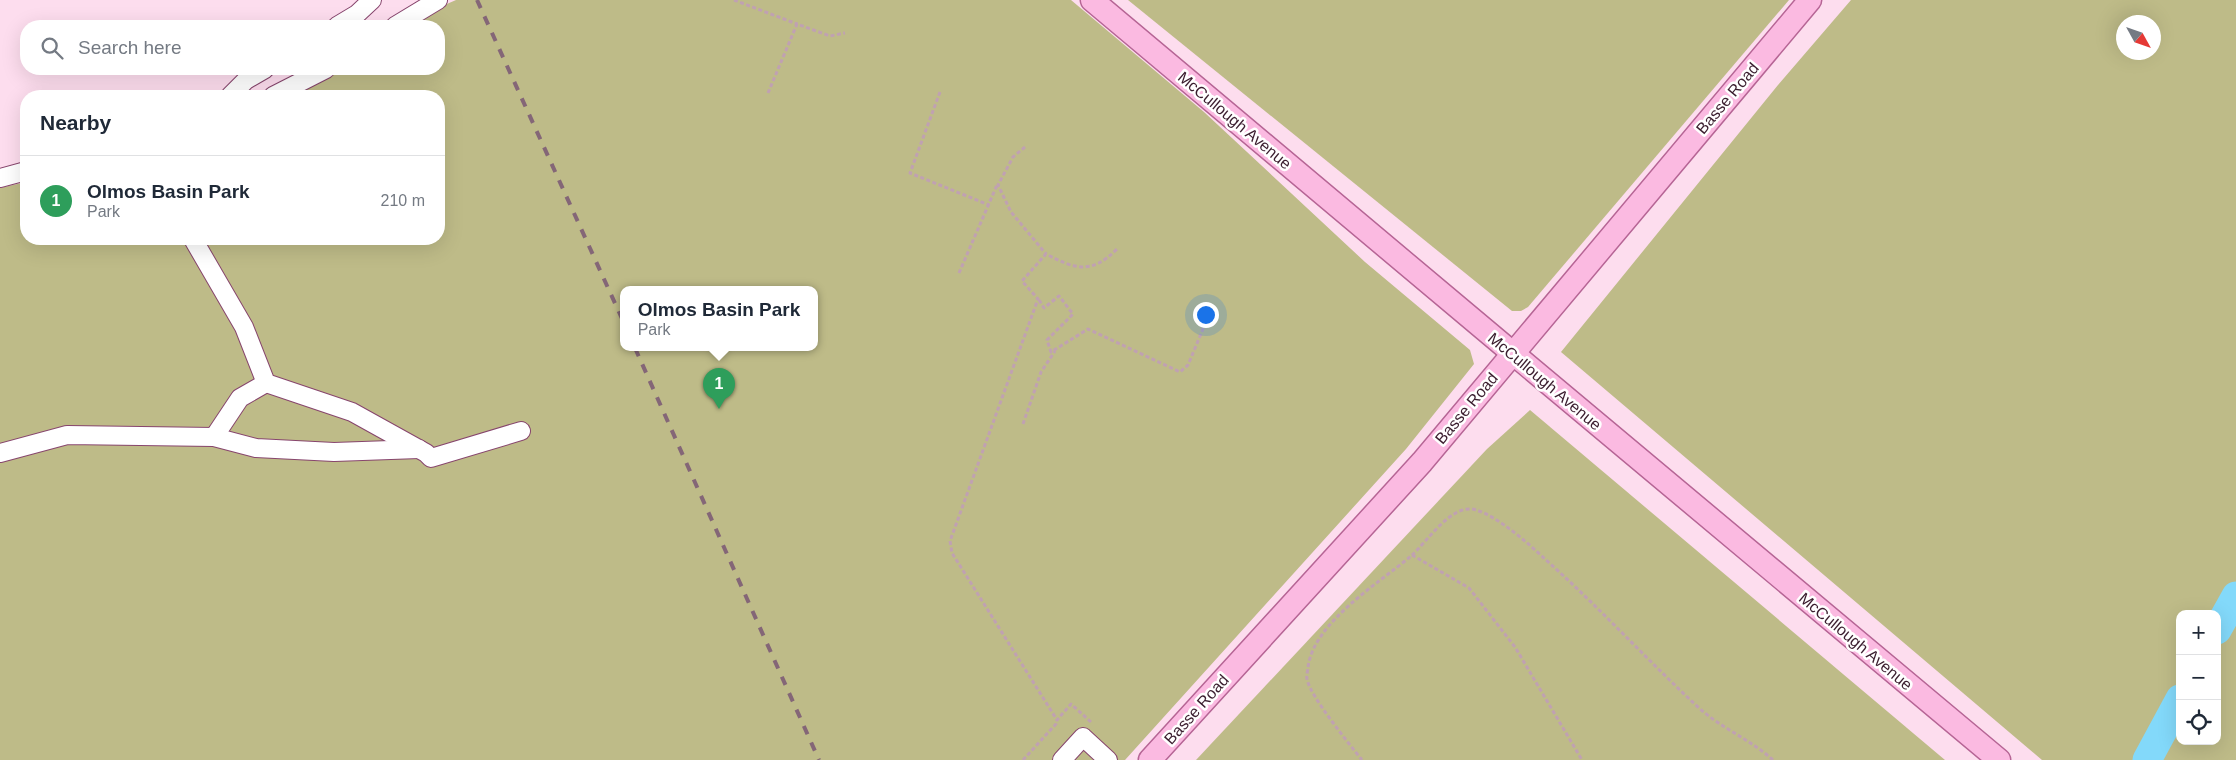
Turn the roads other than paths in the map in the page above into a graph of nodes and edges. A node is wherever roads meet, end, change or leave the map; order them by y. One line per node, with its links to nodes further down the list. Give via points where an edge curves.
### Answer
1 (372, 0): 5 (street)
2 (438, 0): 6 (street)
3 (1092, 0): 14 (main road, McCullough Avenue)
4 (1810, 0): 14 (main road, Basse Road)
5 (347, 20)
6 (405, 20)
7 (255, 75): 9 (street)
8 (314, 75): 10 (street)
9 (236, 90)
10 (285, 90)
11 (20, 173): 12 (street)
12 (0, 178)
13 (196, 245): 15 (street, via 244,327)
14 (1511, 354): 22 (main road, Basse Road, via 1422,462); 23 (main road, McCullough Avenue)
15 (266, 383): 17 (street, via 240,398); 18 (street, via 352,412)
16 (521, 431): 18 (street, via 431,458)
17 (214, 437): 18 (street, via 256,448 334,452); 19 (street, via 67,435)
18 (419, 449)
19 (0, 453)
20 (1062, 760): 21 (street, via 1083,738)
21 (1108, 760)
22 (1150, 760)
23 (1999, 760)

